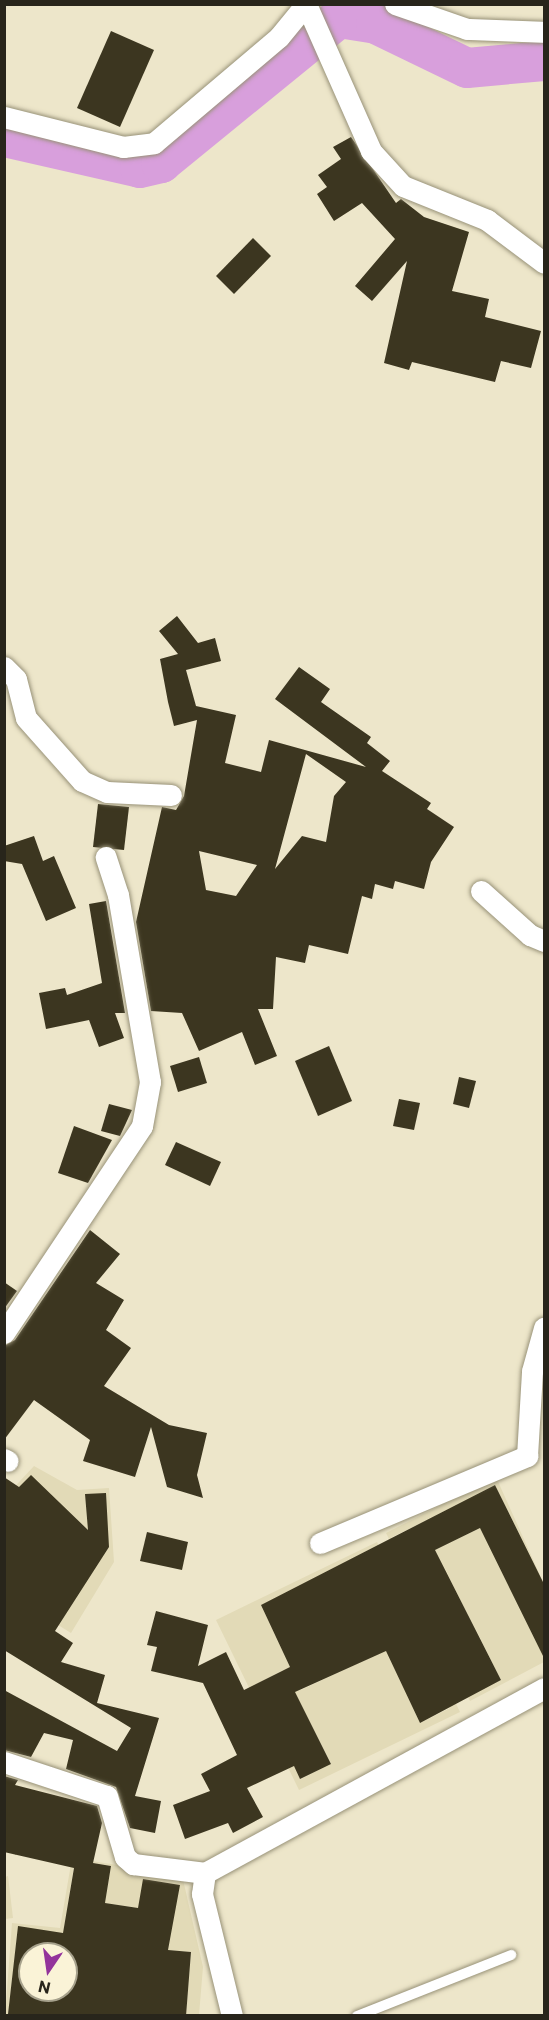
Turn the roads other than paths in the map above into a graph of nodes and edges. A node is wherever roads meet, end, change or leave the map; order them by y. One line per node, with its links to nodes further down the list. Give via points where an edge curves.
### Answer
1 (395, 4): 3 (street, via 467,29)
2 (307, 9): 4 (street, via 154,143 123,147); 5 (street, via 371,151 404,186 487,220)
3 (544, 32)
4 (4, 117)
5 (544, 263)
6 (4, 667): 7 (street, via 16,679 26,718 82,781 107,792)
7 (171, 795)
8 (106, 857): 12 (street, via 118,895 150,1082 142,1126)
9 (481, 891): 10 (street, via 530,935)
10 (544, 941)
11 (544, 1328): 13 (street, via 532,1371 527,1456)
12 (4, 1333)
13 (320, 1543)
14 (544, 1688): 16 (street)
15 (4, 1762): 16 (street, via 107,1796 125,1857 133,1863)
16 (206, 1873): 18 (street, via 202,1894)
17 (511, 1954): 19 (lane)
18 (232, 2016)
19 (357, 2016)

